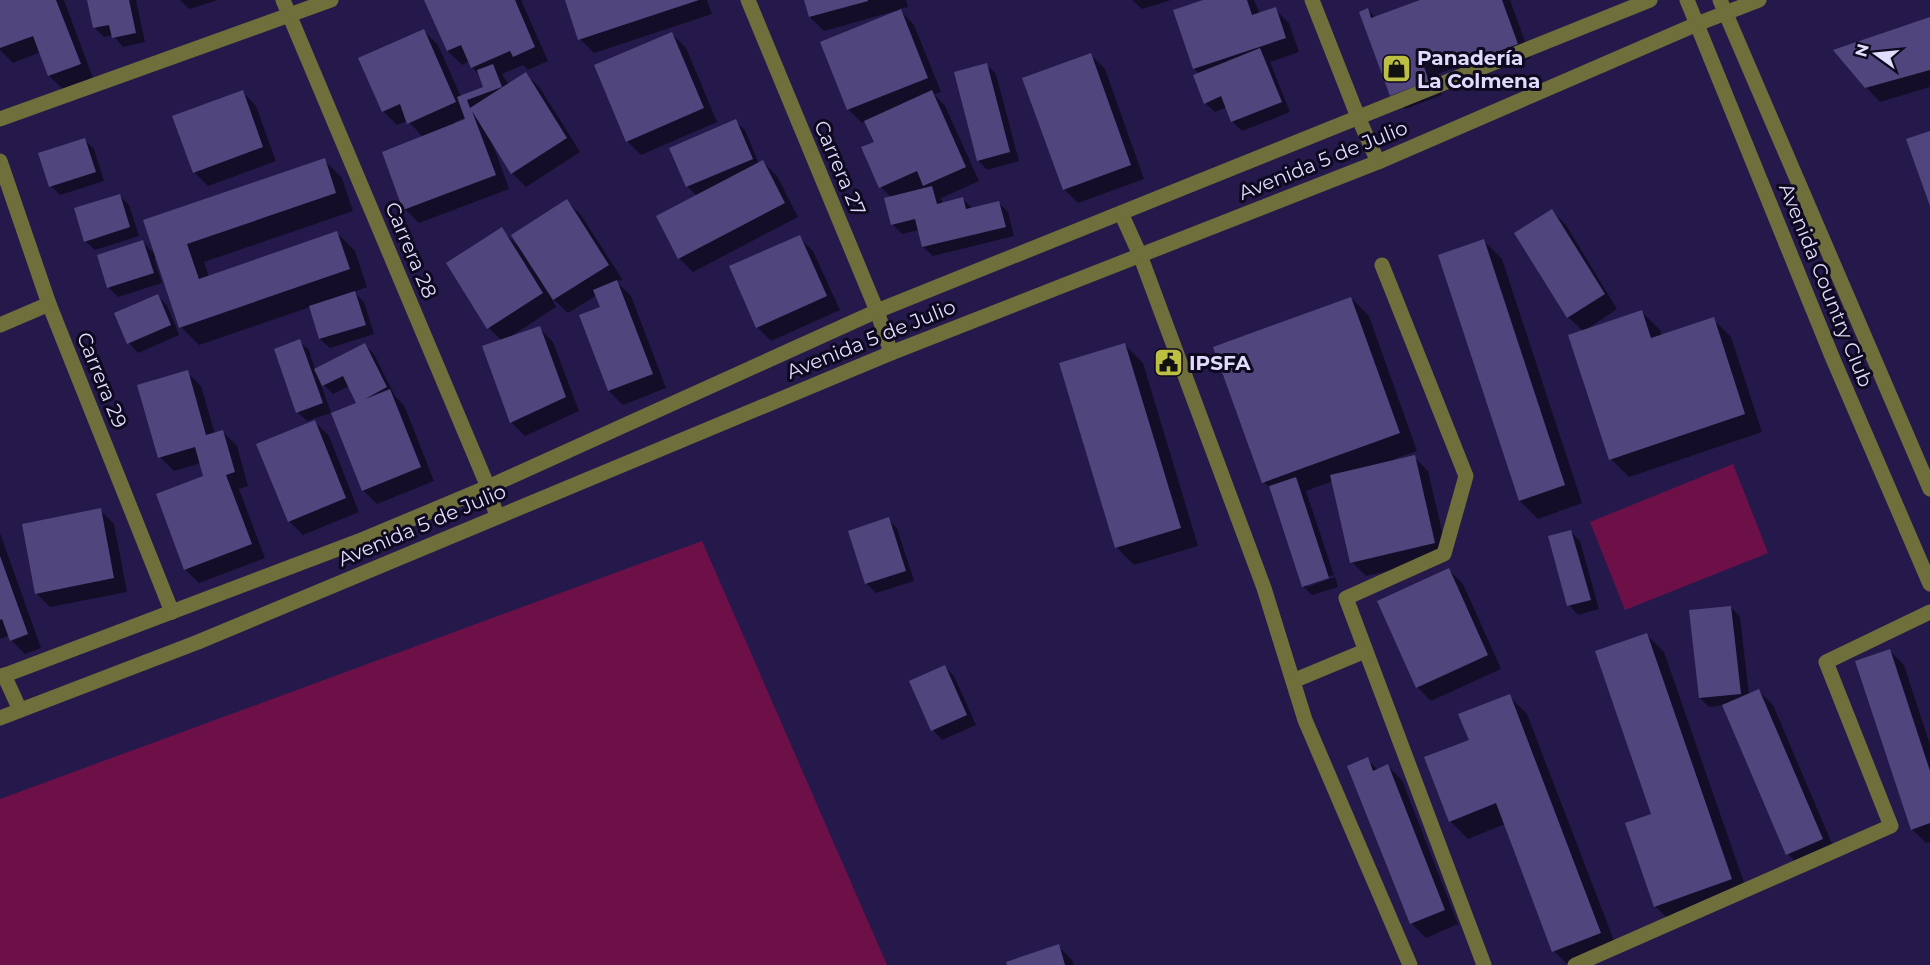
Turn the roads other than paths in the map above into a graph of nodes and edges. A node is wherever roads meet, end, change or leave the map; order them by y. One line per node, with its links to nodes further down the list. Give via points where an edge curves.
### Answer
1 (283, 0): 9 (street, Carrera 28)
2 (331, 0): 9 (street)
3 (747, 0): 19 (street, Carrera 27)
4 (1312, 0): 11 (street)
5 (1650, 0): 11 (street, Avenida 5 de Julio)
6 (1687, 0): 10 (street, Avenida Country Club)
7 (1759, 0): 8 (street, Avenida 5 de Julio)
8 (1723, 7): 10 (street, Avenida 5 de Julio); 23 (street, Avenida Country Club)
9 (290, 16): 12 (street); 22 (street, Carrera 28)
10 (1697, 24): 14 (street, Avenida 5 de Julio); 25 (street, Avenida Country Club, via 1833,359)
11 (1358, 117): 14 (street); 15 (street, Avenida 5 de Julio)
12 (0, 119)
13 (0, 161): 18 (street, Carrera 29)
14 (1378, 162): 16 (street, Avenida 5 de Julio)
15 (1121, 213): 16 (street); 19 (street, Avenida 5 de Julio)
16 (1140, 255): 21 (street, Avenida 5 de Julio); 30 (street, via 1264,588)
17 (1382, 265): 28 (street, via 1466,476 1444,554 1346,598)
18 (49, 304): 20 (street); 26 (street, Carrera 29)
19 (877, 311): 21 (street, Carrera 27); 22 (street, Avenida 5 de Julio)
20 (0, 325)
21 (891, 353): 24 (street, Avenida 5 de Julio)
22 (488, 487): 24 (street, Carrera 28); 26 (street, Avenida 5 de Julio)
23 (1930, 489)
24 (497, 517): 31 (street, Avenida 5 de Julio, via 198,642)
25 (1930, 584)
26 (172, 612): 29 (street, Avenida 5 de Julio)
27 (1930, 612): 35 (street, via 1826,662 1891,826)
28 (1365, 651): 30 (street); 34 (street)
29 (2, 676): 31 (street)
30 (1293, 681): 33 (street, via 1305,720)
31 (20, 710): 32 (street, Avenida 5 de Julio)
32 (0, 718)
33 (1410, 965)
34 (1484, 965)
35 (1575, 965)

